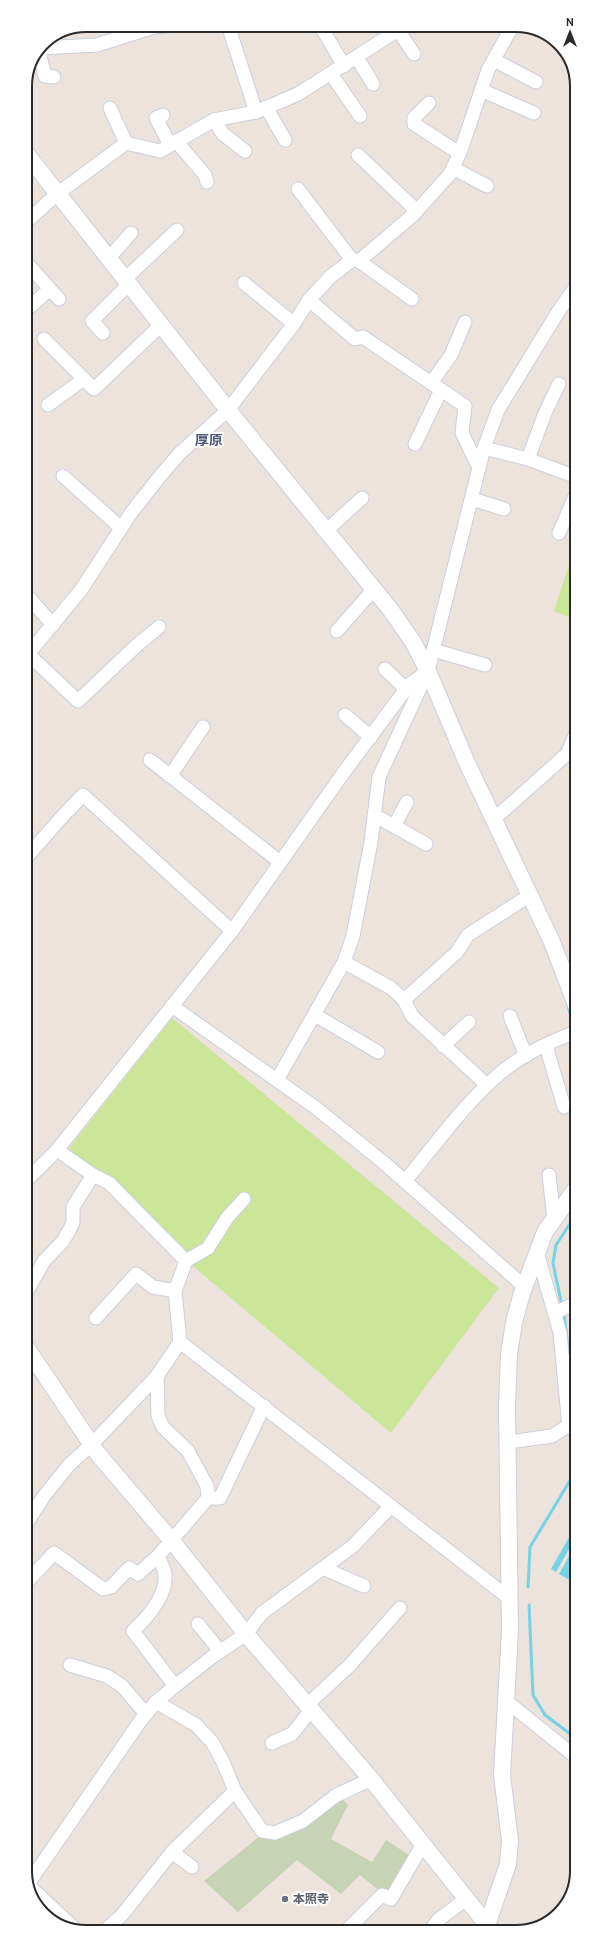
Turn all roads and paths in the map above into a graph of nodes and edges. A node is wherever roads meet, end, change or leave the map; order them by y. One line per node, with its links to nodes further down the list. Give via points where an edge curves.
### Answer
1 (135, 32): 7 (street, via 97,45)
2 (231, 32): 20 (street)
3 (323, 32): 12 (street)
4 (396, 32): 10 (street)
5 (404, 32): 8 (street)
6 (510, 32): 11 (street)
7 (48, 48)
8 (414, 54)
9 (40, 57): 13 (street, via 45,76)
10 (357, 58): 12 (street); 15 (street)
11 (494, 60): 14 (street); 16 (street)
12 (337, 70): 17 (street); 20 (street, via 298,94); 23 (street)
13 (54, 77)
14 (536, 82)
15 (374, 84)
16 (481, 90): 21 (street); 29 (street)
17 (354, 97)
18 (429, 104): 29 (street, via 414,118 414,124)
19 (110, 108): 26 (street)
20 (261, 109): 24 (street); 25 (street)
21 (534, 114)
22 (163, 115): 27 (street, via 156,118)
23 (360, 116)
24 (214, 120): 27 (street); 28 (street, via 223,134)
25 (285, 140)
26 (126, 143): 27 (street, via 160,151); 36 (street)
27 (173, 143): 33 (street, via 206,175)
28 (245, 151)
29 (459, 154): 32 (street)
30 (358, 155): 37 (street)
31 (32, 161): 36 (street)
32 (453, 168): 34 (street); 37 (street)
33 (207, 182)
34 (487, 186)
35 (298, 190): 42 (street)
36 (57, 194): 38 (street); 41 (street)
37 (417, 211): 42 (street)
38 (32, 217)
39 (177, 230): 44 (street)
40 (131, 233): 41 (street)
41 (109, 258): 44 (street)
42 (355, 261): 49 (street, via 330,277); 50 (street)
43 (32, 269): 46 (street)
44 (127, 281): 53 (street); 55 (street, via 92,321)
45 (244, 283): 54 (street)
46 (50, 289): 48 (street); 51 (street)
47 (570, 295): 63 (street, via 498,410)
48 (59, 300)
49 (309, 300): 54 (street); 59 (street, via 355,339 364,337)
50 (412, 300)
51 (32, 306)
52 (465, 322): 59 (street)
53 (162, 324): 57 (street, via 94,389); 61 (street)
54 (294, 324): 61 (street)
55 (103, 333)
56 (44, 339): 57 (street)
57 (84, 379): 60 (street)
58 (559, 384): 64 (street)
59 (436, 386): 62 (street); 65 (street, via 465,406 462,433)
60 (48, 405)
61 (228, 410): 72 (street, via 180,453); 73 (street)
62 (415, 444)
63 (484, 448): 64 (street); 65 (street)
64 (528, 459): 66 (street)
65 (479, 468): 69 (street)
66 (570, 473)
67 (63, 476): 72 (street)
68 (362, 498): 73 (street)
69 (472, 499): 71 (street); 81 (street)
70 (570, 508): 74 (street)
71 (504, 509)
72 (121, 528): 77 (street, via 81,590)
73 (327, 530): 75 (street)
74 (559, 533)
75 (374, 589): 79 (street); 85 (street, via 414,642)
76 (32, 601): 77 (street)
77 (53, 624): 80 (street)
78 (159, 627): 82 (street, via 78,701)
79 (337, 631)
80 (32, 648)
81 (433, 650): 83 (street); 85 (street)
82 (32, 659)
83 (485, 665)
84 (385, 669): 86 (street)
85 (428, 671): 86 (street); 94 (street, via 379,777); 95 (street)
86 (406, 689): 89 (street)
87 (345, 715): 89 (street)
88 (203, 727): 92 (street)
89 (370, 737): 99 (street)
90 (570, 749): 95 (street, via 568,754)
91 (150, 760): 92 (street)
92 (170, 776): 99 (street)
93 (407, 802): 96 (street)
94 (374, 815): 96 (street); 102 (street, via 353,936)
95 (494, 820): 100 (street)
96 (394, 826): 97 (street)
97 (426, 844)
98 (32, 851): 101 (street, via 83,795)
99 (280, 862): 101 (street)
100 (525, 899): 103 (street, via 552,942); 104 (street, via 468,935 457,952)
101 (232, 931): 105 (street)
102 (344, 962): 104 (street, via 391,988); 106 (street)
103 (570, 989)
104 (404, 1000): 110 (street, via 412,1016)
105 (172, 1006): 114 (street); 117 (street)
106 (315, 1015): 112 (street); 114 (street)
107 (510, 1016): 113 (street)
108 (469, 1022): 110 (street)
109 (570, 1035): 111 (street)
110 (443, 1046): 115 (street)
111 (546, 1046): 113 (street); 116 (street)
112 (378, 1052)
113 (526, 1056): 115 (street, via 505,1069)
114 (276, 1080): 121 (street, via 316,1108)
115 (487, 1085): 121 (street)
116 (564, 1107)
117 (58, 1150): 118 (street); 119 (street)
118 (32, 1175)
119 (92, 1175): 126 (street, via 109,1183); 127 (street, via 73,1207 70,1230 44,1261)
120 (549, 1175): 124 (street)
121 (405, 1181): 128 (street)
122 (570, 1196): 124 (street)
123 (244, 1199): 126 (street, via 227,1218 208,1248)
124 (554, 1219): 125 (street, via 545,1232)
125 (537, 1252): 128 (street); 130 (street)
126 (186, 1261): 129 (street)
127 (32, 1282)
128 (525, 1287): 138 (street, via 514,1322 509,1354)
129 (175, 1292): 131 (street, via 153,1287 136,1274); 132 (street)
130 (564, 1308): 134 (street, via 560,1333)
131 (96, 1318)
132 (180, 1342): 135 (street); 136 (street)
133 (32, 1356): 139 (street)
134 (570, 1363)
135 (157, 1376): 139 (street); 140 (street, via 158,1416 163,1428 188,1452 207,1486)
136 (264, 1406): 140 (street, via 220,1498); 141 (street)
137 (570, 1425): 138 (street, via 552,1436)
138 (509, 1442): 148 (street)
139 (92, 1444): 142 (street, via 69,1465); 143 (street)
140 (208, 1498): 143 (street)
141 (390, 1506): 145 (street, via 353,1546); 148 (street)
142 (32, 1515)
143 (172, 1541): 144 (street); 151 (street)
144 (158, 1556): 146 (street, via 138,1574 129,1568 111,1587 103,1589 54,1553); 154 (street, via 165,1573 159,1601 133,1631)
145 (323, 1568): 147 (street); 151 (street, via 262,1613)
146 (32, 1577)
147 (364, 1586)
148 (509, 1598): 155 (street, via 510,1630)
149 (400, 1608): 157 (street)
150 (198, 1624): 152 (street)
151 (246, 1634): 152 (street); 157 (street)
152 (220, 1651): 154 (street)
153 (70, 1664): 158 (street, via 107,1676 122,1686)
154 (175, 1686): 156 (street)
155 (505, 1700): 160 (street); 174 (street, via 502,1775 510,1841 508,1864)
156 (156, 1702): 158 (street); 162 (street, via 196,1725 212,1742)
157 (309, 1708): 159 (street, via 292,1734); 161 (street)
158 (146, 1714): 166 (street)
159 (272, 1743)
160 (570, 1752)
161 (371, 1779): 162 (street, via 335,1796 303,1821 275,1833 262,1831); 163 (street)
162 (235, 1791): 164 (street)
163 (423, 1844): 168 (street); 171 (street, via 391,1899 382,1895)
164 (172, 1852): 165 (street); 170 (street, via 122,1915)
165 (192, 1867)
166 (32, 1877)
167 (36, 1893): 169 (street)
168 (466, 1899): 172 (street); 173 (street)
169 (67, 1922)
170 (111, 1925)
171 (352, 1925)
172 (434, 1925)
173 (485, 1925)
174 (489, 1925)

